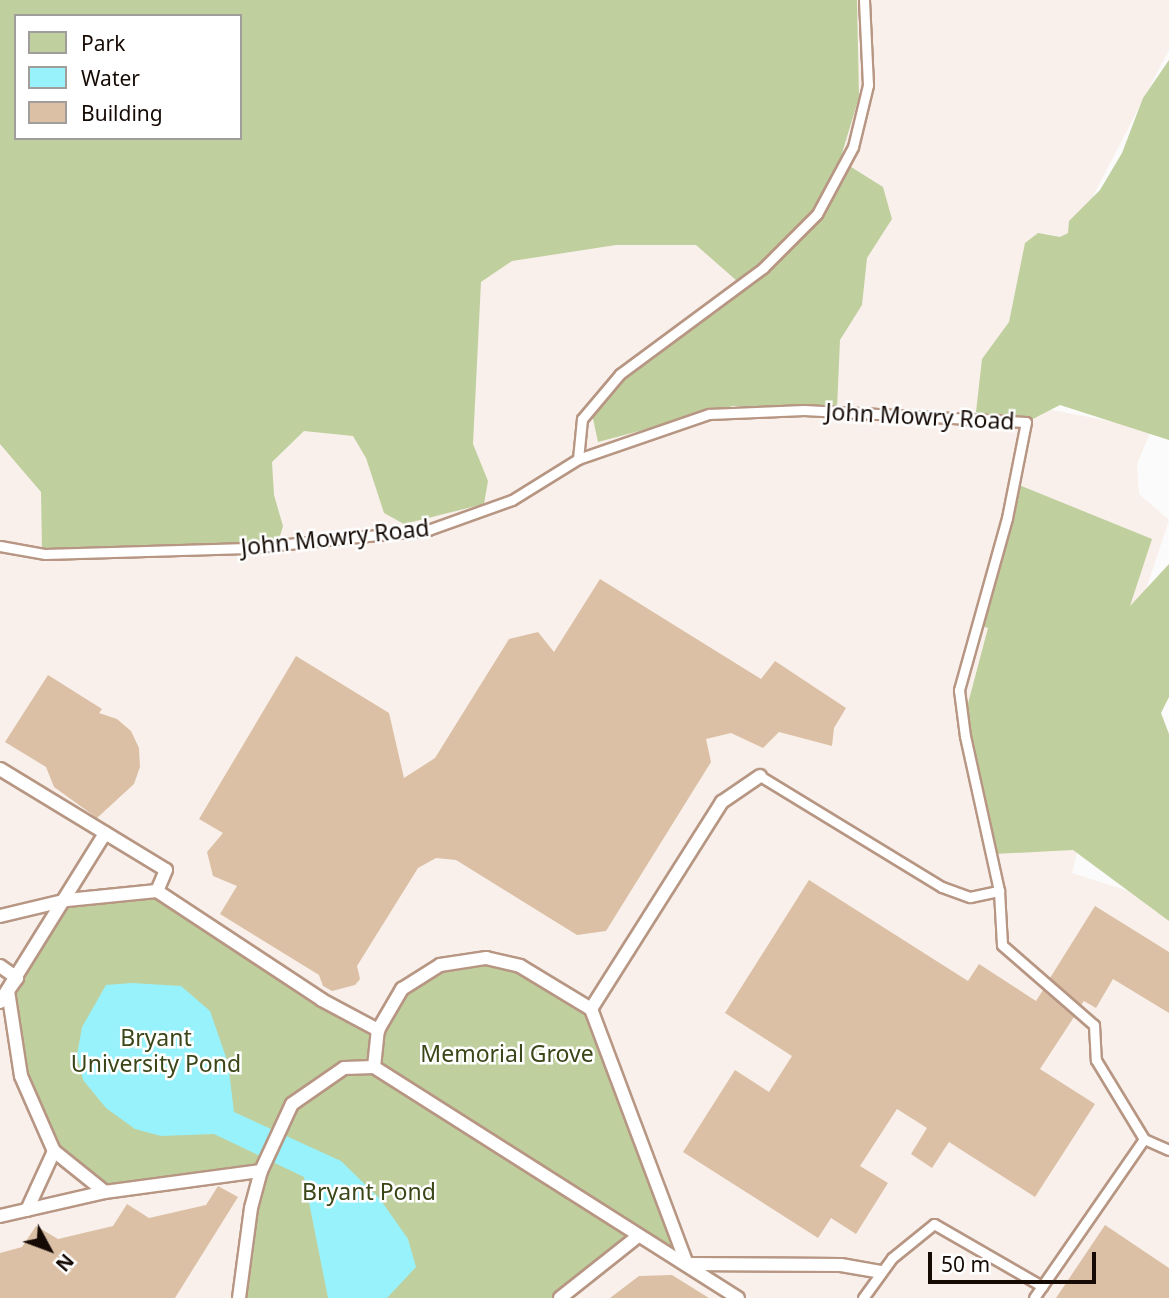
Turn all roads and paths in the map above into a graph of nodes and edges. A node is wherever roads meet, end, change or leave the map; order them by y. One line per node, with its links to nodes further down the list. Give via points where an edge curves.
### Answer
1 (864, 0): 2 (lane, via 868,85 853,146 817,214 763,268 620,374 582,419)
2 (578, 459): 3 (lane, John Mowry Road, via 512,500 428,530 248,548 45,554); 8 (lane, John Mowry Road, via 709,414 804,410 1026,422 1007,517 958,690)
3 (0, 546)
4 (0, 769): 6 (street)
5 (760, 776): 8 (lane, via 942,887 970,897); 15 (street, via 722,802)
6 (105, 833): 7 (street, via 166,870); 9 (street)
7 (157, 891): 9 (street); 16 (street, via 322,1000)
8 (999, 891): 18 (lane, John Mowry Road, via 1002,945 1094,1025 1096,1060)
9 (67, 900): 10 (street); 12 (street)
10 (0, 916)
11 (0, 966): 12 (street)
12 (17, 978): 13 (street)
13 (8, 991): 14 (street); 20 (street, via 20,1076)
14 (0, 1002)
15 (591, 1009): 16 (street, via 520,966 486,958 440,965 402,989); 26 (street)
16 (378, 1030): 17 (street)
17 (374, 1067): 21 (street, via 344,1068 292,1104); 25 (street, via 548,1174)
18 (1144, 1139): 19 (lane); 28 (lane)
19 (1169, 1150)
20 (54, 1151): 22 (street); 23 (street)
21 (261, 1171): 22 (street); 29 (street, via 251,1208)
22 (106, 1192): 23 (street)
23 (27, 1210): 24 (street)
24 (0, 1216)
25 (637, 1237): 26 (street); 30 (street)
26 (687, 1264): 27 (street, via 841,1265); 31 (street)
27 (880, 1272): 28 (lane, via 934,1224); 32 (lane)
28 (1042, 1286): 33 (lane)
29 (239, 1298)
30 (560, 1298)
31 (738, 1298)
32 (863, 1298)
33 (1034, 1298)

